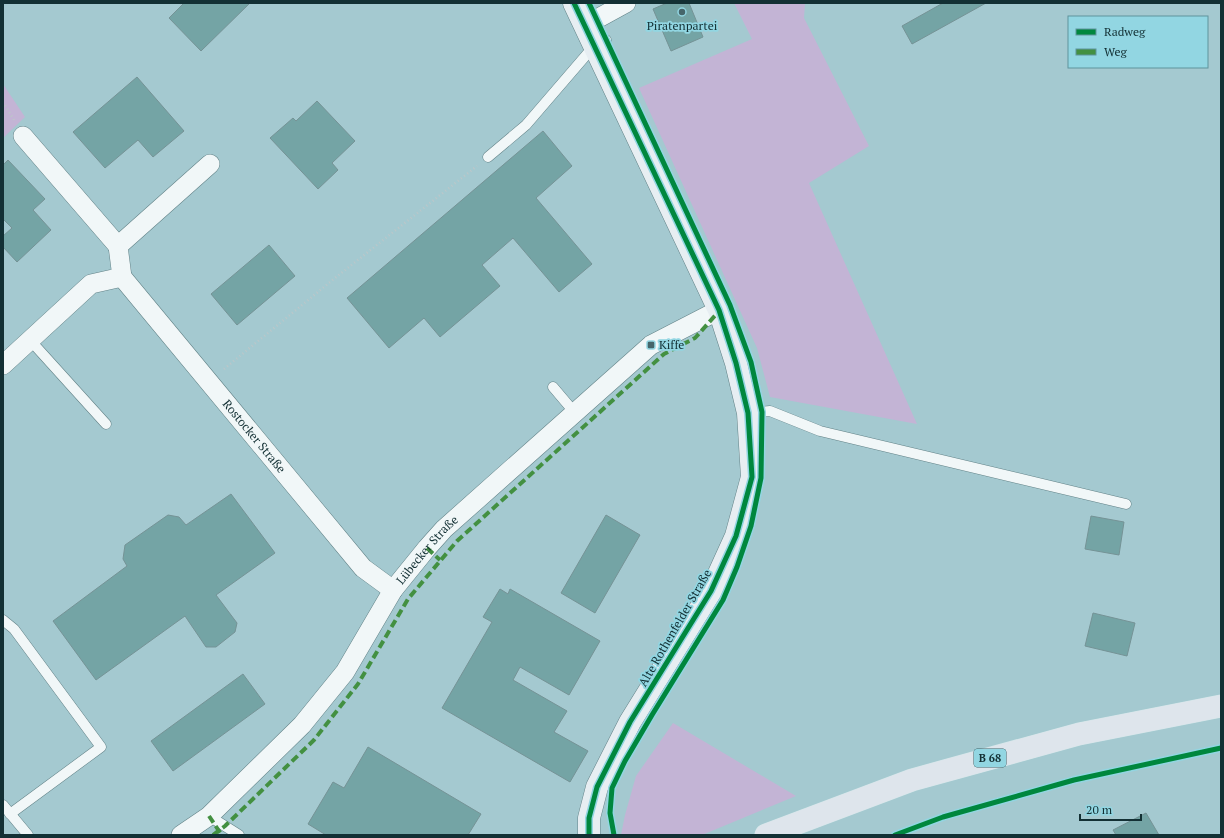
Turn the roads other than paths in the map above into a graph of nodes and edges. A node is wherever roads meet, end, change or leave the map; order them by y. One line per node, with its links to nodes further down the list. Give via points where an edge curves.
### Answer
1 (574, 3): 3 (street, Alte Rothenfelder Straße)
2 (626, 3): 3 (street)
3 (584, 26): 4 (street, Alte Rothenfelder Straße)
4 (600, 43): 6 (lane, via 526,126); 10 (street, Alte Rothenfelder Straße)
5 (23, 136): 8 (street)
6 (488, 157)
7 (210, 164): 8 (street)
8 (118, 246): 9 (street)
9 (122, 277): 11 (street, via 90,284); 18 (street, Rostocker Straße, via 363,568)
10 (719, 310): 14 (street, Lübecker Straße, via 651,345); 15 (street, Alte Rothenfelder Straße)
11 (30, 340): 12 (street); 16 (lane)
12 (3, 365)
13 (553, 387): 14 (lane)
14 (576, 413): 18 (street, Lübecker Straße, via 444,529)
15 (748, 413): 17 (lane, via 770,411 820,431); 27 (street, Alte Rothenfelder Straße, via 752,477 736,536 710,591 630,722 597,787 589,818)
16 (106, 424)
17 (1126, 504)
18 (393, 590): 23 (street, Lübecker Straße, via 345,672 302,725)
19 (3, 620): 22 (lane, via 14,629 101,747)
20 (1221, 706): 28 (main road, B 68, via 1079,734 912,780)
21 (3, 805): 22 (lane)
22 (10, 814): 24 (lane)
23 (209, 816): 25 (street, Lübecker Straße); 26 (lane)
24 (28, 835)
25 (181, 835)
26 (239, 835)
27 (589, 835)
28 (766, 835)

